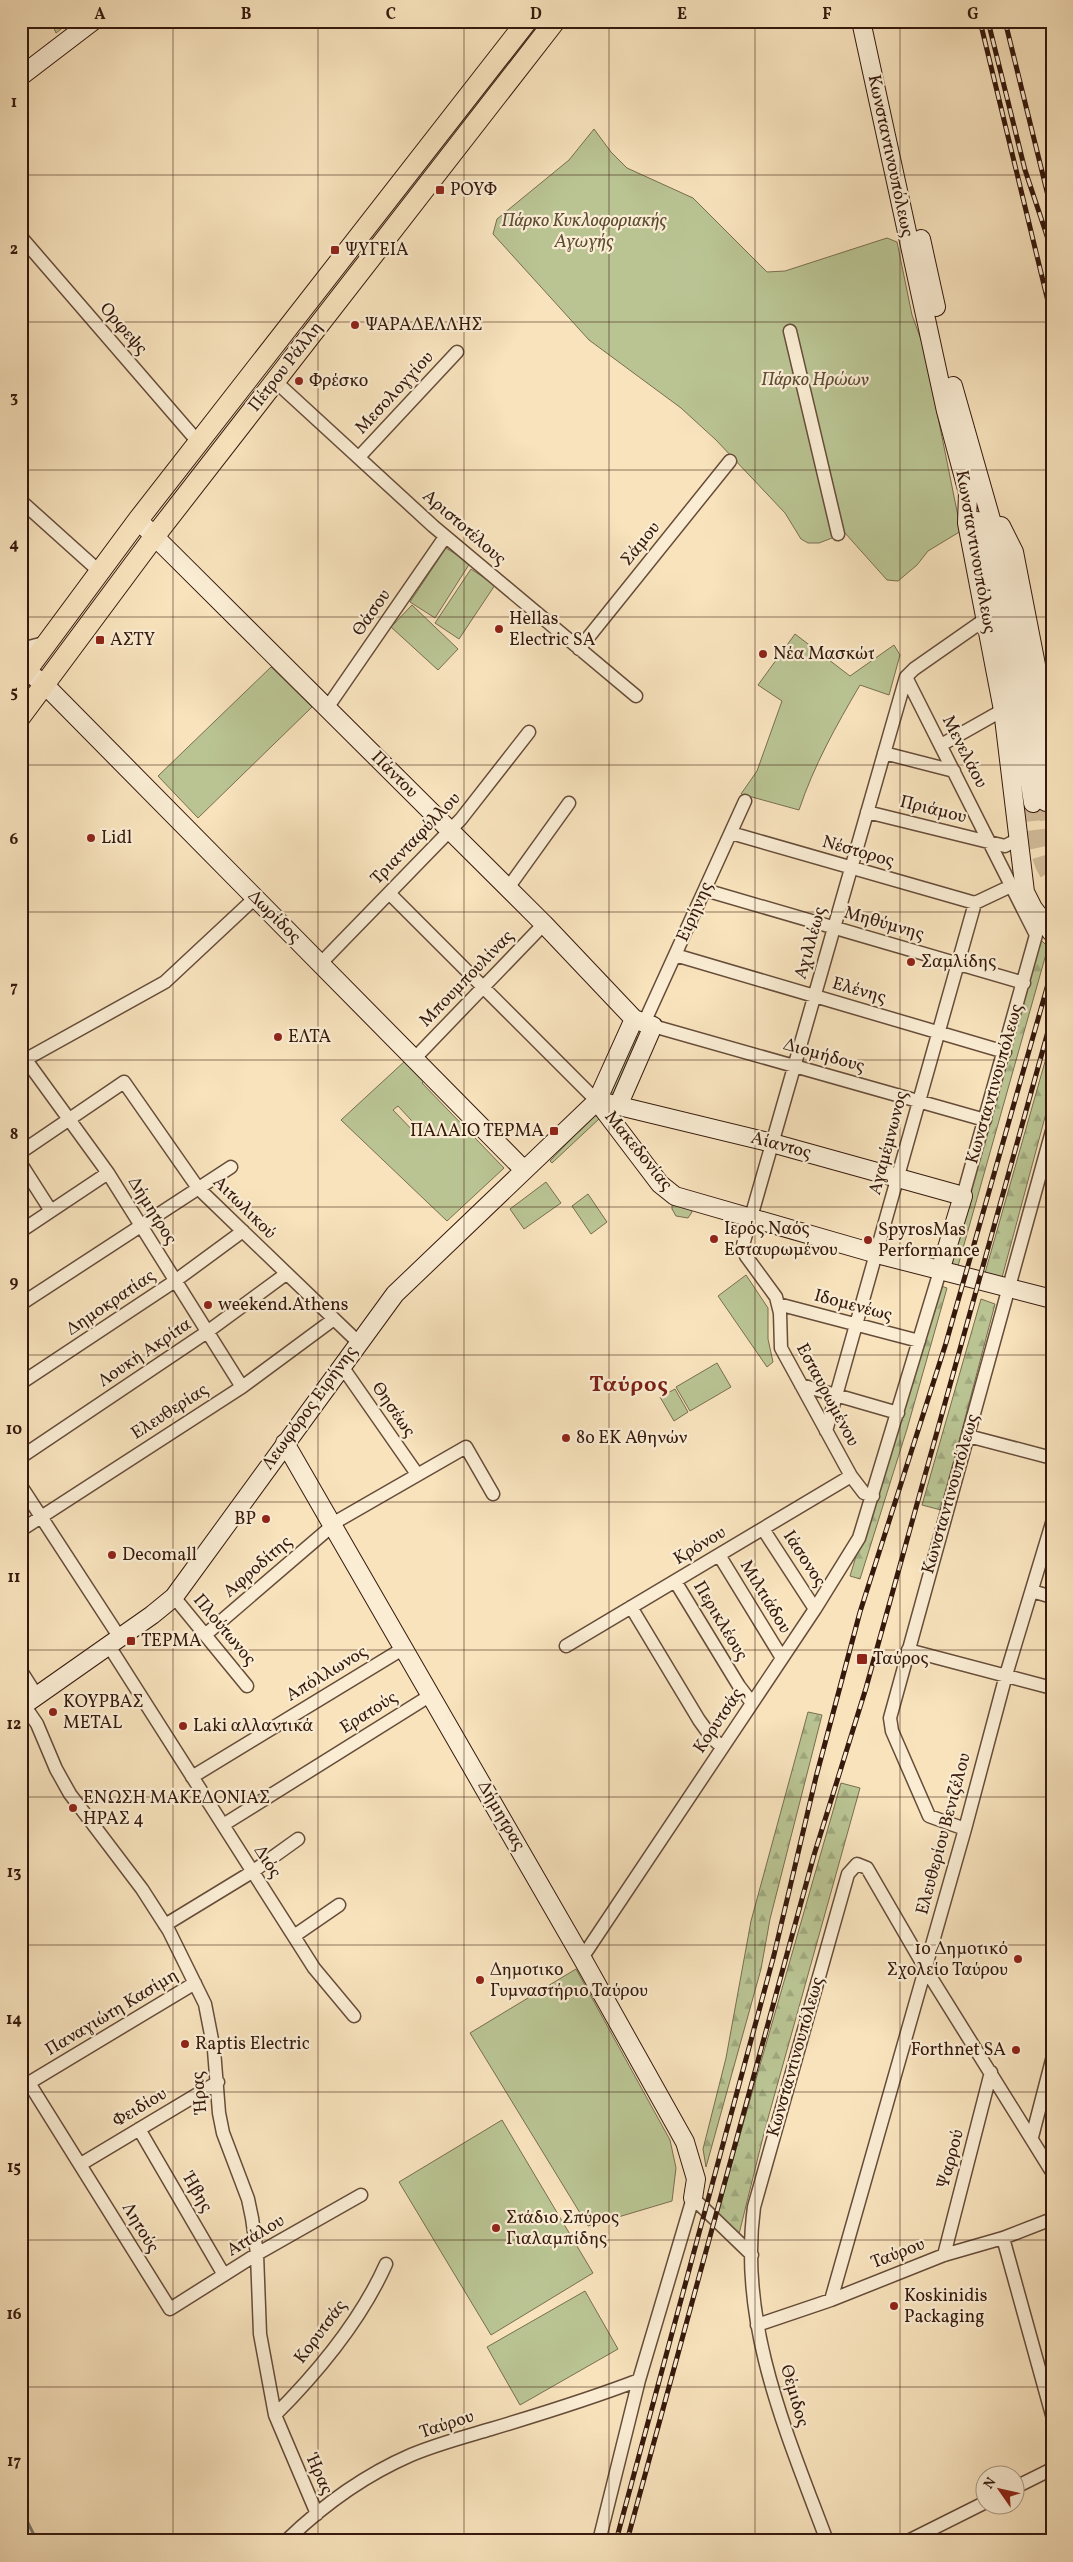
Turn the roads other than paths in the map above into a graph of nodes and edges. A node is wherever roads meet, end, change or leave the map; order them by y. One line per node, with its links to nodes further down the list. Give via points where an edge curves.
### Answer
1 (93, 21): 6 (street)
2 (527, 21): 11 (main road, Πέτρου Ράλλη)
3 (555, 21): 10 (main road, Πέτρου Ράλλη)
4 (860, 21): 14 (street, Κωνσταντινουπόλεως, via 946,411)
5 (873, 21): 14 (street, Κωνσταντινουπόλεως)
6 (21, 76)
7 (21, 237): 11 (street, Ορφεψς)
8 (790, 331): 17 (street)
9 (457, 352): 12 (street, Μεσολογγίου)
10 (275, 381): 12 (street, Αριστοτέλους); 18 (main road, Πέτρου Ράλλη)
11 (199, 443): 16 (main road, Πέτρου Ράλλη)
12 (359, 457): 19 (street, Αριστοτέλους)
13 (730, 461): 23 (street, Σάμου)
14 (975, 490): 21 (street, Κωνσταντινουπόλεως, via 967,523); 34 (street, via 1014,552); 38 (street, via 1004,565 1028,686)
15 (21, 501): 20 (street)
16 (138, 520): 18 (street, Πάντου); 20 (main road, Πέτρου Ράλλη)
17 (838, 534)
18 (154, 537): 27 (main road, Πέτρου Ράλλη); 29 (street, Πάντου)
19 (445, 537): 23 (street, Αριστοτέλους); 29 (street, Θάσου)
20 (100, 572): 22 (main road, Πέτρου Ράλλη)
21 (986, 618): 26 (street); 30 (street, Κωνσταντινουπόλεως)
22 (48, 642): 24 (street); 25 (main road, Πέτρου Ράλλη)
23 (580, 649): 28 (street, Αριστοτέλους)
24 (21, 650)
25 (23, 672): 27 (street, Δωρίδος)
26 (906, 677): 33 (street, Μενελάου); 35 (street, Αχιλλέως)
27 (45, 685): 31 (main road, Πέτρου Ράλλη); 50 (street, Δωρίδος)
28 (636, 696)
29 (327, 708): 41 (street, Πάντου)
30 (1003, 710): 33 (street); 43 (street, Κωνσταντινουπόλεως)
31 (21, 716)
32 (529, 732): 41 (street, Τριανταφύλλου)
33 (941, 745): 36 (street, Μενελάου)
34 (1052, 747)
35 (884, 753): 36 (street); 40 (street, Αχιλλέως)
36 (954, 771): 44 (street, Μενελάου)
37 (745, 801): 42 (street, Ειρήνης)
38 (1040, 802)
39 (569, 803): 47 (street)
40 (867, 812): 44 (street, Πριάμου); 45 (street, Αχιλλέως)
41 (450, 830): 47 (street, Πάντου); 49 (street, Τριανταφύλλου)
42 (731, 833): 45 (street, Νέστορος); 48 (street, Ειρήνης)
43 (1018, 839): 44 (street, via 1006,846); 54 (street, Κωνσταντινουπόλεως, via 1025,892)
44 (989, 842): 46 (street, Μενελάου)
45 (851, 868): 51 (street, Νέστορος); 53 (street, Αχιλλέως)
46 (1011, 886): 51 (street); 54 (street, Μενελάου)
47 (508, 888): 52 (street, Πάντου)
48 (705, 890): 53 (street, Μηθύμνης); 55 (street, Ειρήνης)
49 (389, 893): 56 (street, Τριανταφύλλου); 59 (street, Μακεδονίας)
50 (255, 898): 56 (street, Δωρίδος); 65 (street, via 165,982)
51 (975, 903): 57 (street, Αγαμέμνωνος)
52 (544, 924): 59 (street, Μπουμπουλίνας); 61 (street, Πάντου)
53 (834, 928): 57 (street, Μηθύμνης); 60 (street, Αχιλλέως)
54 (1043, 932): 58 (street, Κωνσταντινουπόλεως, via 1036,939)
55 (675, 955): 60 (street, Ελένης); 61 (street, Ειρήνης)
56 (320, 964): 64 (street, Δωρίδος)
57 (958, 964): 58 (street, Μηθύμνης); 62 (street, Αγαμέμνωνος)
58 (1024, 983): 63 (street, Κωνσταντινουπόλεως)
59 (484, 987): 64 (street, Μπουμπουλίνας); 67 (street, Μακεδονίας)
60 (814, 996): 62 (street, Ελένης); 66 (street, Αχιλλέως)
61 (644, 1023): 66 (street, Διομήδους); 67 (street, Ειρήνης); 69 (street, Ειρήνης)
62 (938, 1033): 63 (street, Ελένης); 68 (street, Αγαμέμνωνος)
63 (1004, 1052): 71 (street, Κωνσταντινουπόλεως)
64 (414, 1059): 77 (street, Δωρίδος)
65 (23, 1061): 70 (street, Δήμητρος)
66 (794, 1066): 68 (street, Διομήδους); 73 (street, Αχιλλέως)
67 (597, 1101): 69 (street, Αίαντος); 77 (street, Λεωφόρος Ειρήνης); 83 (street, Μακεδονίας, via 666,1190 688,1201)
68 (919, 1101): 71 (street, Διομήδους); 79 (street, Αγαμέμνωνος)
69 (618, 1106): 73 (street, Αίαντος)
70 (69, 1119): 74 (street); 78 (street, Δήμητρος); 80 (street, Αιτωλικού, via 124,1082)
71 (985, 1120): 81 (street, Κωνσταντινουπόλεως)
72 (1051, 1138): 91 (street, Κωνσταντινουπόλεως)
73 (772, 1143): 79 (street, Αίαντος); 83 (street, Αχιλλέως)
74 (21, 1152)
75 (21, 1164): 82 (street)
76 (231, 1167): 80 (street)
77 (524, 1170): 99 (street, Λεωφόρος Ειρήνης, via 400,1288)
78 (108, 1173): 82 (street); 84 (street, Δήμητρος)
79 (898, 1178): 81 (street, Αίαντος); 87 (street, Αγαμέμνωνος)
80 (198, 1188): 84 (street); 86 (street, Αιτωλικού)
81 (963, 1196): 88 (street, Κωνσταντινουπόλεως)
82 (51, 1211): 85 (street)
83 (750, 1218): 87 (street, Μακεδονίας); 94 (street, Εσταυρωμένου, via 744,1251)
84 (141, 1226): 90 (street, Δήμητρος); 93 (street)
85 (21, 1231)
86 (243, 1231): 89 (street, Αιτωλικού); 90 (street, Δημοκρατίας)
87 (877, 1254): 88 (street, Μακεδονίας); 96 (street, Αγαμέμνωνος)
88 (940, 1271): 91 (street, Μακεδονίας); 98 (street, Κωνσταντινουπόλεως)
89 (286, 1274): 95 (street, Αιτωλικού); 97 (street, Λουκή Ακρίτα)
90 (175, 1281): 97 (street, Δήμητρος); 101 (street, Δημοκρατίας)
91 (1009, 1289): 92 (street, Μακεδονίας); 107 (street, Κωνσταντινουπόλεως)
92 (1052, 1299)
93 (21, 1304)
94 (778, 1304): 96 (street, Ιδομενέως); 102 (street, Εσταυρωμένου, via 781,1348)
95 (334, 1319): 99 (street, Αιτωλικού); 103 (street, Ελευθερίας)
96 (857, 1325): 98 (street, Ιδομενέως); 104 (street, Αγαμέμνωνος)
97 (207, 1332): 103 (street, Δήμητρος); 109 (street, Λουκή Ακρίτα)
98 (919, 1341): 105 (street, Κωνσταντινουπόλεως)
99 (358, 1342): 100 (street, Λεωφόρος Ειρήνης)
100 (341, 1366): 108 (street, Λεωφόρος Ειρήνης); 111 (street, Θησέως)
101 (21, 1383)
102 (802, 1385): 104 (street); 106 (street, Εσταυρωμένου)
103 (242, 1386): 116 (street, Ελευθερίας)
104 (837, 1395): 105 (street); 106 (street, Αγαμέμνωνος)
105 (898, 1413): 115 (street, Κωνσταντινουπόλεως)
106 (826, 1431): 112 (street, Εσταυρωμένου)
107 (968, 1436): 110 (street); 132 (street, Κωνσταντινουπόλεως)
108 (285, 1443): 118 (street, Δήμητρας); 124 (street, Λεωφόρος Ειρήνης)
109 (21, 1457)
110 (1052, 1458)
111 (417, 1474): 114 (street, Αφροδίτης, via 466,1447); 118 (street, Αφροδίτης)
112 (851, 1476): 115 (street, Εσταυρωμένου, via 864,1492); 119 (street, Κρόνου)
113 (21, 1486): 116 (street, Διός)
114 (493, 1494)
115 (873, 1496): 127 (street, Κορυτσάς, via 859,1538)
116 (41, 1517): 120 (street, Ελευθερίας); 129 (street, Διός)
117 (1052, 1523): 123 (street, Ελευθερίου Βενιζέλου)
118 (333, 1526): 128 (street, Αφροδίτης); 131 (street, Δήμητρας)
119 (763, 1529): 121 (street, Κρόνου); 127 (street, Ιάσονος)
120 (21, 1530)
121 (719, 1555): 122 (street, Κρόνου); 133 (street, Μιλτιάδου)
122 (675, 1581): 126 (street, Κρόνου); 140 (street, Περικλέους)
123 (1032, 1591): 125 (street); 135 (street, Ελευθερίου Βενιζέλου)
124 (174, 1597): 128 (street, Πλούτωνος); 129 (street, Λεωφόρος Ειρήνης)
125 (1052, 1597)
126 (631, 1607): 130 (street, Κρόνου); 141 (street, via 698,1720)
127 (815, 1609): 133 (street, Κορυτσάς)
128 (205, 1635): 136 (street, Πλούτωνος)
129 (115, 1642): 139 (street, Λεωφόρος Ειρήνης); 142 (street, Διός)
130 (566, 1646)
131 (404, 1648): 138 (street, Δήμητρας); 142 (street, Απόλλωνος)
132 (908, 1650): 135 (street); 144 (street, Κωνσταντινουπόλεως, via 890,1718 892,1731 929,1816)
133 (782, 1658): 140 (street, Κορυτσάς)
134 (21, 1671): 139 (street, Ήρας)
135 (1006, 1675): 137 (street); 144 (street, Ελευθερίου Βενιζέλου)
136 (247, 1686)
137 (1052, 1688)
138 (431, 1695): 143 (street, Ερατούς); 150 (street, Δήμητρας)
139 (27, 1703): 148 (street, Ήρας, via 70,1794 142,1889)
140 (752, 1703): 141 (street, Κορυτσάς)
141 (722, 1748): 150 (street, Κορυτσάς)
142 (192, 1777): 143 (street, Διός)
143 (222, 1825): 146 (street, Διός)
144 (965, 1829): 151 (street, Ελευθερίου Βενιζέλου)
145 (298, 1839): 146 (street)
146 (252, 1872): 148 (street); 149 (street, Διός)
147 (339, 1905): 149 (street)
148 (165, 1925): 152 (street, Ήρας)
149 (294, 1936): 153 (street, Διός, via 314,1968)
150 (582, 1958): 163 (street, Δήμητρας, via 684,2142 696,2179)
151 (925, 1968): 155 (street); 167 (street, Κωνσταντινουπόλεως, via 867,1868 857,1864 848,1874 754,2207); 171 (street, Ελευθερίου Βενιζέλου)
152 (195, 1983): 156 (street, Ήρας, via 211,2024); 157 (street, Παναγιώτη Κασίμη)
153 (354, 2016)
154 (1052, 2060): 159 (street)
155 (991, 2072): 159 (street); 168 (street, Ψαρρού)
156 (218, 2082): 158 (street, Φειδίου); 166 (street, Ήρας, via 222,2132 248,2199)
157 (25, 2085): 160 (street, Λητούς)
158 (139, 2129): 160 (street, Φειδίου); 170 (street, Ήβης)
159 (1032, 2137): 161 (street)
160 (81, 2164): 172 (street, Λητούς)
161 (1052, 2172)
162 (361, 2195): 166 (street, Αττάλου)
163 (692, 2198): 167 (street); 174 (street)
164 (1052, 2219): 165 (street, Ταύρου)
165 (1003, 2238): 168 (street, Ταύρου); 176 (street)
166 (257, 2254): 170 (street, Αττάλου); 175 (street, Ήρας, via 260,2334)
167 (752, 2255): 173 (street, Θέμιδος)
168 (944, 2255): 171 (street, Ταύρου)
169 (386, 2264): 175 (street, Κορυτσάς, via 378,2283 335,2346)
170 (224, 2275): 172 (street, Αττάλου)
171 (831, 2300): 173 (street, Ταύρου)
172 (170, 2308)
173 (757, 2325): 185 (street, Θέμιδος, via 782,2422)
174 (639, 2380): 180 (street, Ταύρου, via 427,2449 384,2469); 184 (street)
175 (275, 2415): 180 (street, Ήρας)
176 (1052, 2415)
177 (1052, 2469): 178 (street)
178 (1026, 2482)
179 (976, 2507): 186 (street)
180 (317, 2514): 183 (street, Ταύρου)
181 (21, 2534): 182 (street)
182 (25, 2541)
183 (286, 2541)
184 (599, 2541)
185 (827, 2541)
186 (908, 2541)

